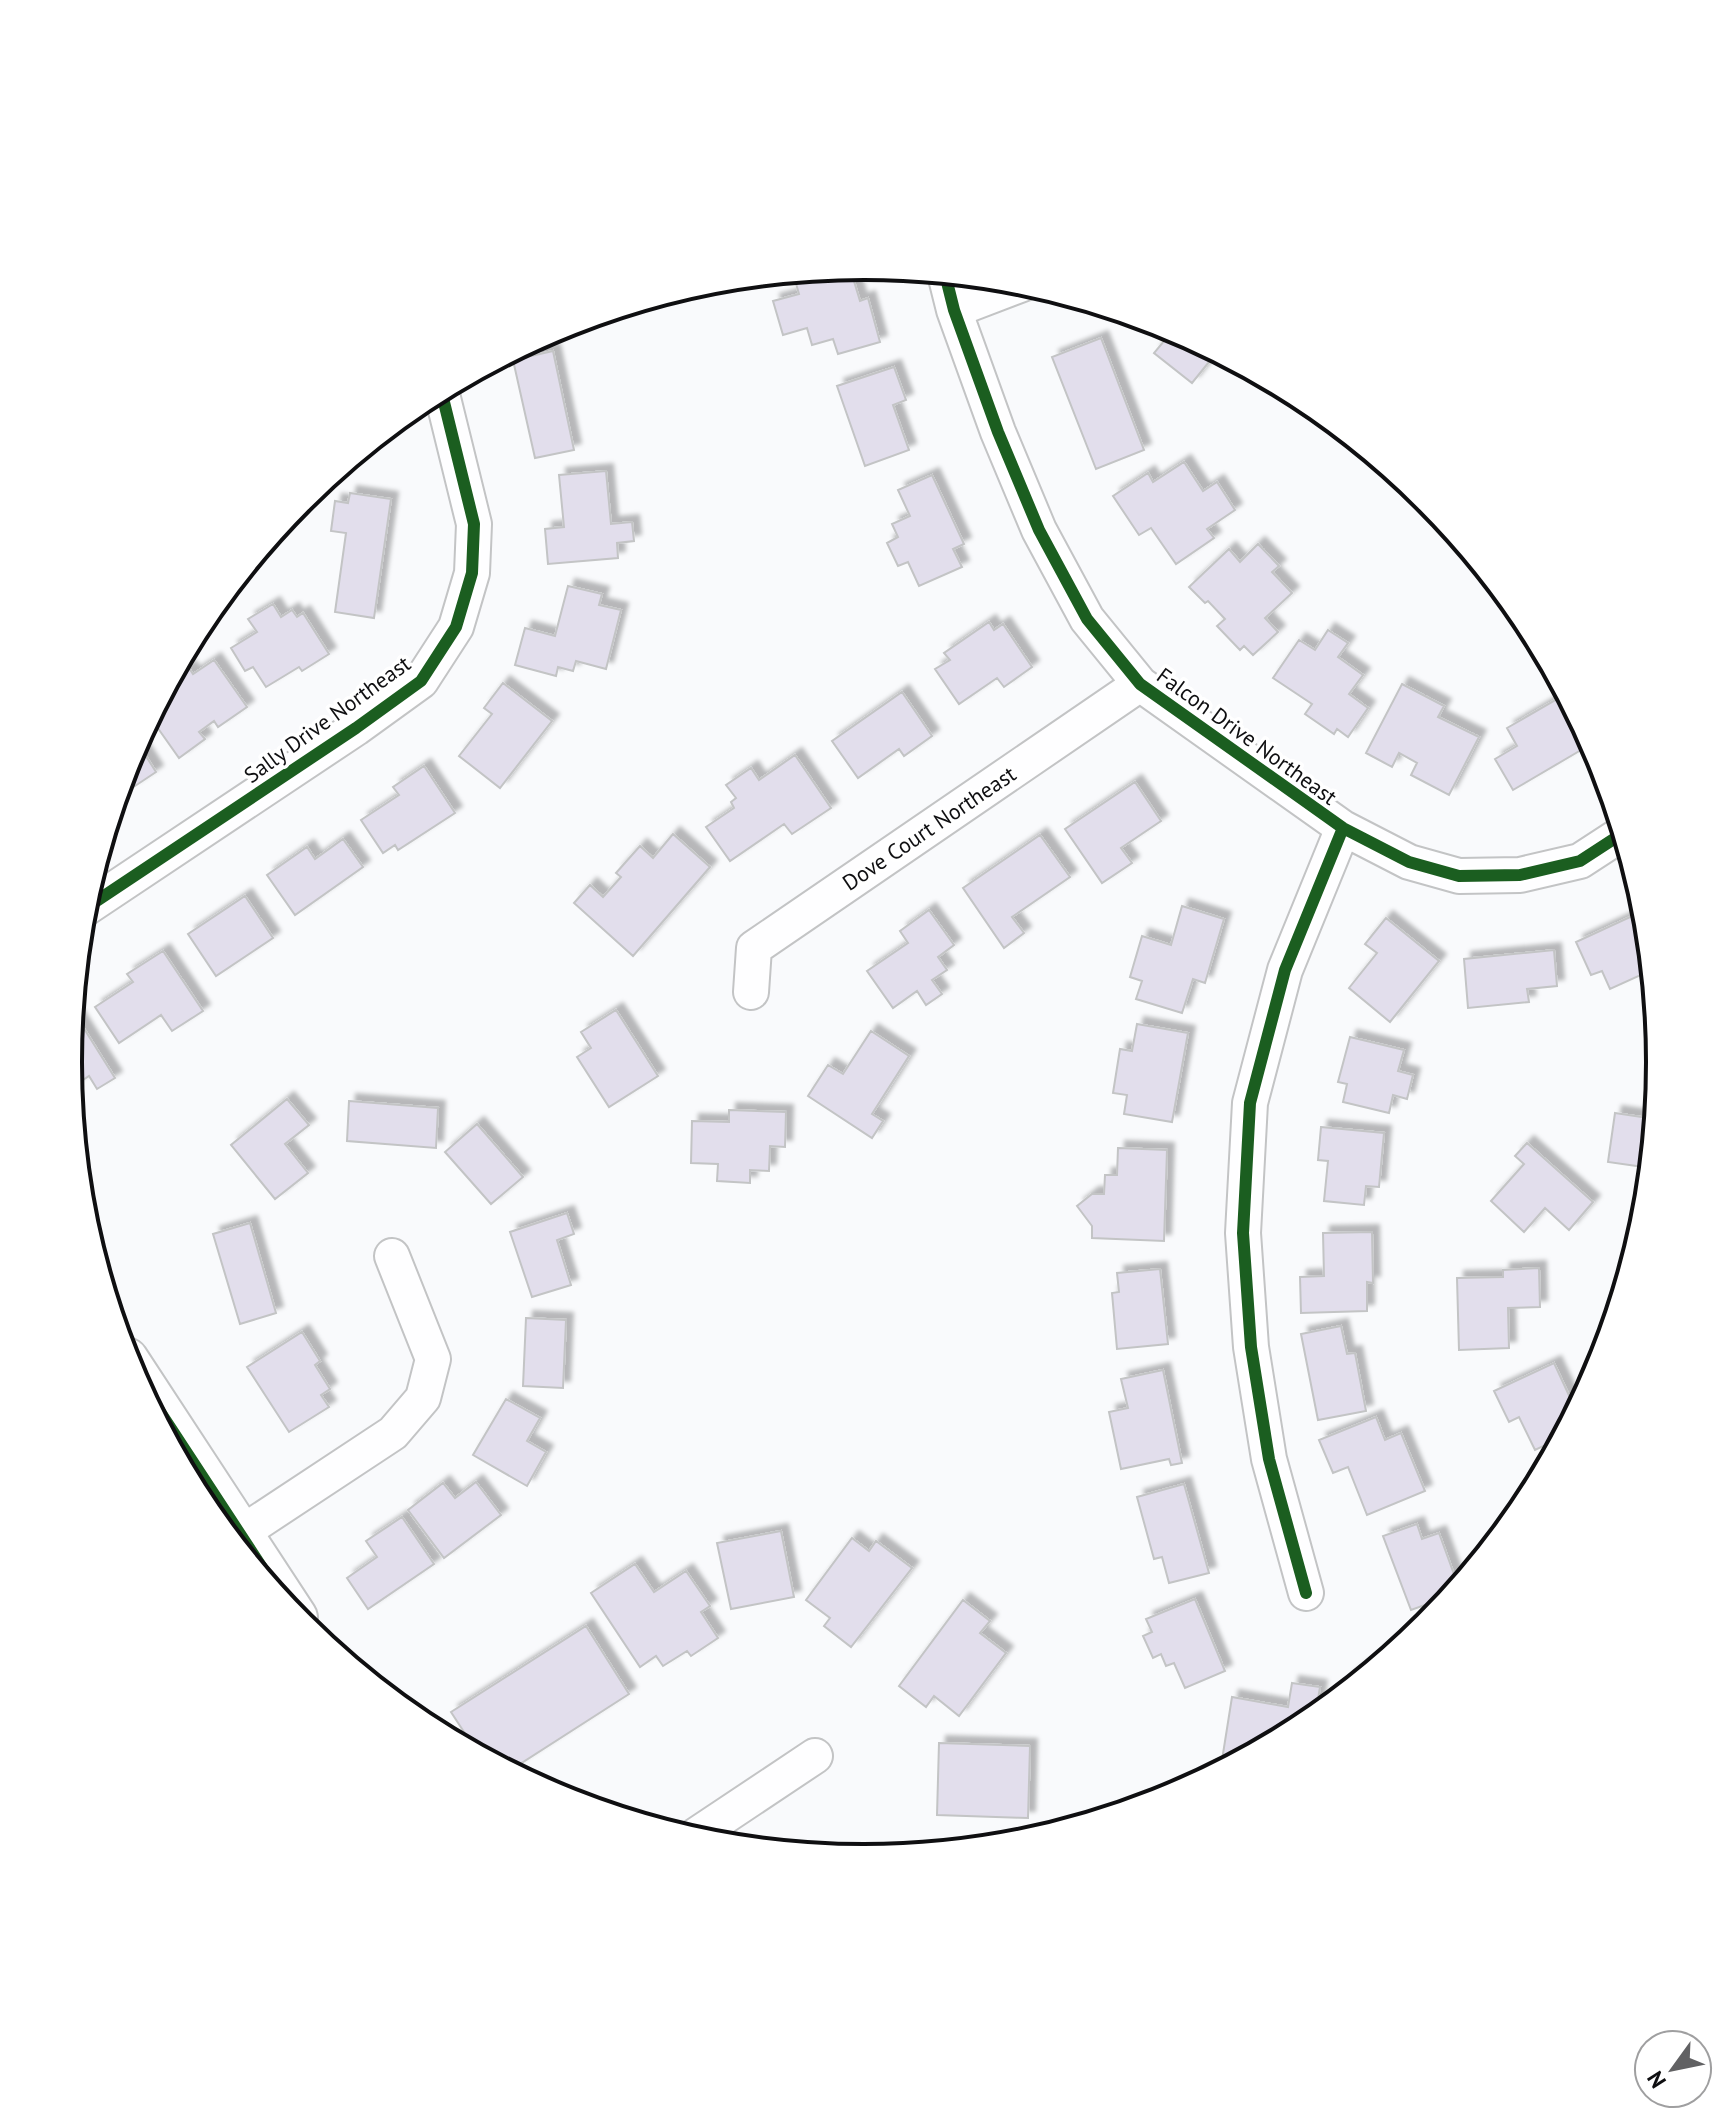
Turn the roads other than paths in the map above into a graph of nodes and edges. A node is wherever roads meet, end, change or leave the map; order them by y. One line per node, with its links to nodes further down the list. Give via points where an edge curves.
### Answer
1 (948, 285): 3 (street, Falcon Drive Northeast)
2 (1000, 292): 3 (street)
3 (954, 310): 5 (street, Falcon Drive Northeast, via 1039,530 1087,619)
4 (444, 403): 8 (street, Sally Drive Northeast, via 474,524 472,573 456,627 421,681)
5 (1140, 684): 6 (street, Falcon Drive Northeast); 9 (street, Dove Court Northeast, via 754,948)
6 (1343, 828): 7 (street, Falcon Drive Northeast, via 1409,862 1459,876 1520,875 1580,861); 14 (street, via 1285,970 1250,1103 1243,1233 1251,1347 1269,1459)
7 (1614, 839)
8 (100, 899)
9 (751, 992)
10 (392, 1256): 13 (street, via 433,1359 423,1398 393,1433)
11 (184, 1449): 12 (main road)
12 (235, 1527)
13 (240, 1534)
14 (1306, 1593)
15 (815, 1756): 16 (street)
16 (706, 1829)

